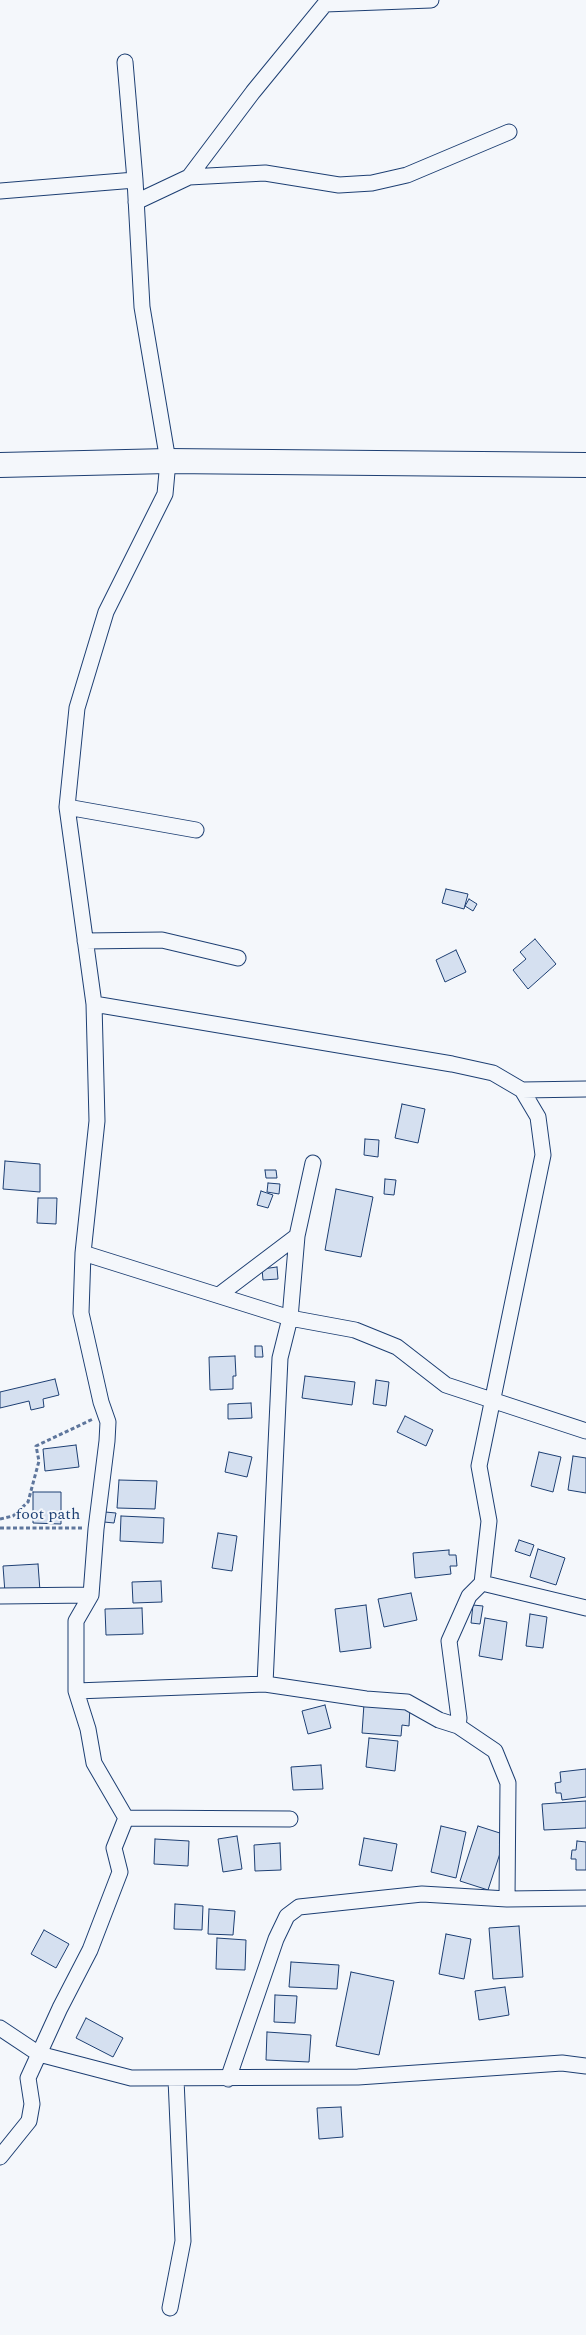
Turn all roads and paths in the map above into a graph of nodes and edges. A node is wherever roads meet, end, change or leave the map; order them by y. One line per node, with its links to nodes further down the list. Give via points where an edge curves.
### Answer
1 (431, 0): 2 (street)
2 (328, 2): 5 (street, via 253,92)
3 (125, 62): 6 (street)
4 (510, 132): 5 (street, via 407,175 372,183 339,185 265,173)
5 (189, 177): 8 (street)
6 (135, 180): 7 (street); 8 (street)
7 (0, 191)
8 (136, 202): 9 (street, via 142,306)
9 (168, 461): 10 (main road); 11 (main road); 12 (street, via 165,494 106,612 77,708)
10 (0, 465)
11 (586, 465)
12 (67, 807): 13 (street); 14 (street)
13 (196, 830)
14 (85, 941): 15 (street, via 162,940); 16 (street)
15 (238, 958)
16 (94, 1004): 18 (street, via 452,1064 493,1073); 21 (street, via 97,1121)
17 (586, 1089): 18 (street)
18 (522, 1090): 24 (street, via 538,1117 542,1156)
19 (313, 1163): 20 (street)
20 (297, 1236): 22 (street); 23 (street)
21 (83, 1253): 22 (street); 25 (street, via 81,1313)
22 (219, 1295): 23 (street)
23 (290, 1318): 24 (street, via 355,1330 397,1347 446,1385); 34 (street, via 280,1358)
24 (491, 1399): 26 (street); 30 (street, via 479,1466 488,1521)
25 (105, 1413): 27 (path, foot path, via 36,1446 39,1461 28,1502 13,1516); 29 (street, via 108,1441)
26 (586, 1431)
27 (0, 1519)
28 (0, 1528): 29 (path, foot path)
29 (96, 1528): 31 (street)
30 (482, 1583): 33 (street); 36 (street, via 469,1596 449,1641)
31 (91, 1595): 32 (street); 35 (street, via 76,1621)
32 (0, 1596)
33 (586, 1608)
34 (265, 1684): 35 (street); 36 (street, via 407,1702 439,1720)
35 (76, 1691): 37 (street, via 94,1763)
36 (458, 1726): 40 (street, via 495,1751 508,1783)
37 (126, 1818): 38 (street); 42 (street, via 114,1848 120,1872 90,1950)
38 (290, 1819)
39 (586, 1898): 40 (street)
40 (507, 1899): 45 (street, via 422,1894 299,1907 287,1916 276,1939)
41 (0, 2028): 42 (street)
42 (39, 2054): 44 (street, via 131,2078); 46 (street, via 28,2078 32,2104 29,2121)
43 (586, 2066): 45 (street, via 562,2063 358,2077)
44 (176, 2079): 45 (street); 47 (street, via 183,2241)
45 (228, 2079)
46 (0, 2157)
47 (170, 2308)

